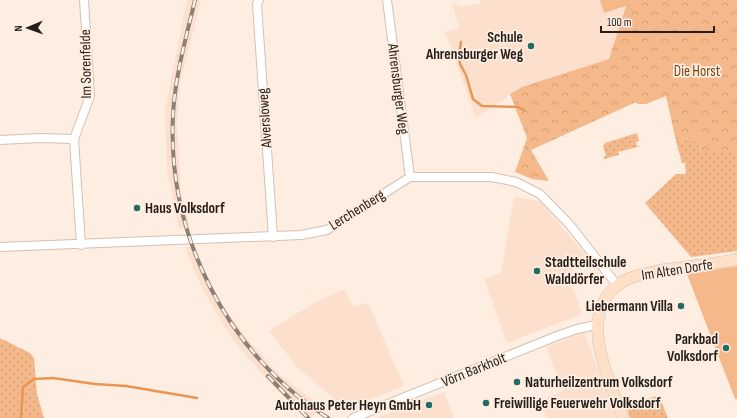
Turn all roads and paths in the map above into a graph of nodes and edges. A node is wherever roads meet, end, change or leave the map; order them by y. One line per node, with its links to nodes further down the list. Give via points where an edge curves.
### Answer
1 (84, 0): 4 (street, Im Sorenfelde, via 90,96)
2 (259, 0): 7 (street, Alversloweg, via 257,4)
3 (387, 0): 6 (street, Ahrensburger Weg)
4 (74, 139): 5 (street); 8 (street, Im Sorenfelde)
5 (0, 140)
6 (410, 177): 7 (street, Lerchenberg, via 327,230); 11 (street, via 492,177 516,182 540,194 570,225)
7 (273, 238): 8 (street, Lerchenberg)
8 (81, 245): 9 (street, Lerchenberg)
9 (0, 247)
10 (737, 259): 11 (street, Im Alten Dorfe, via 657,271)
11 (618, 285): 12 (street, via 601,305)
12 (596, 325): 13 (street, Vörn Barkholt, via 557,336); 14 (street, via 606,370)
13 (353, 418)
14 (624, 418)

